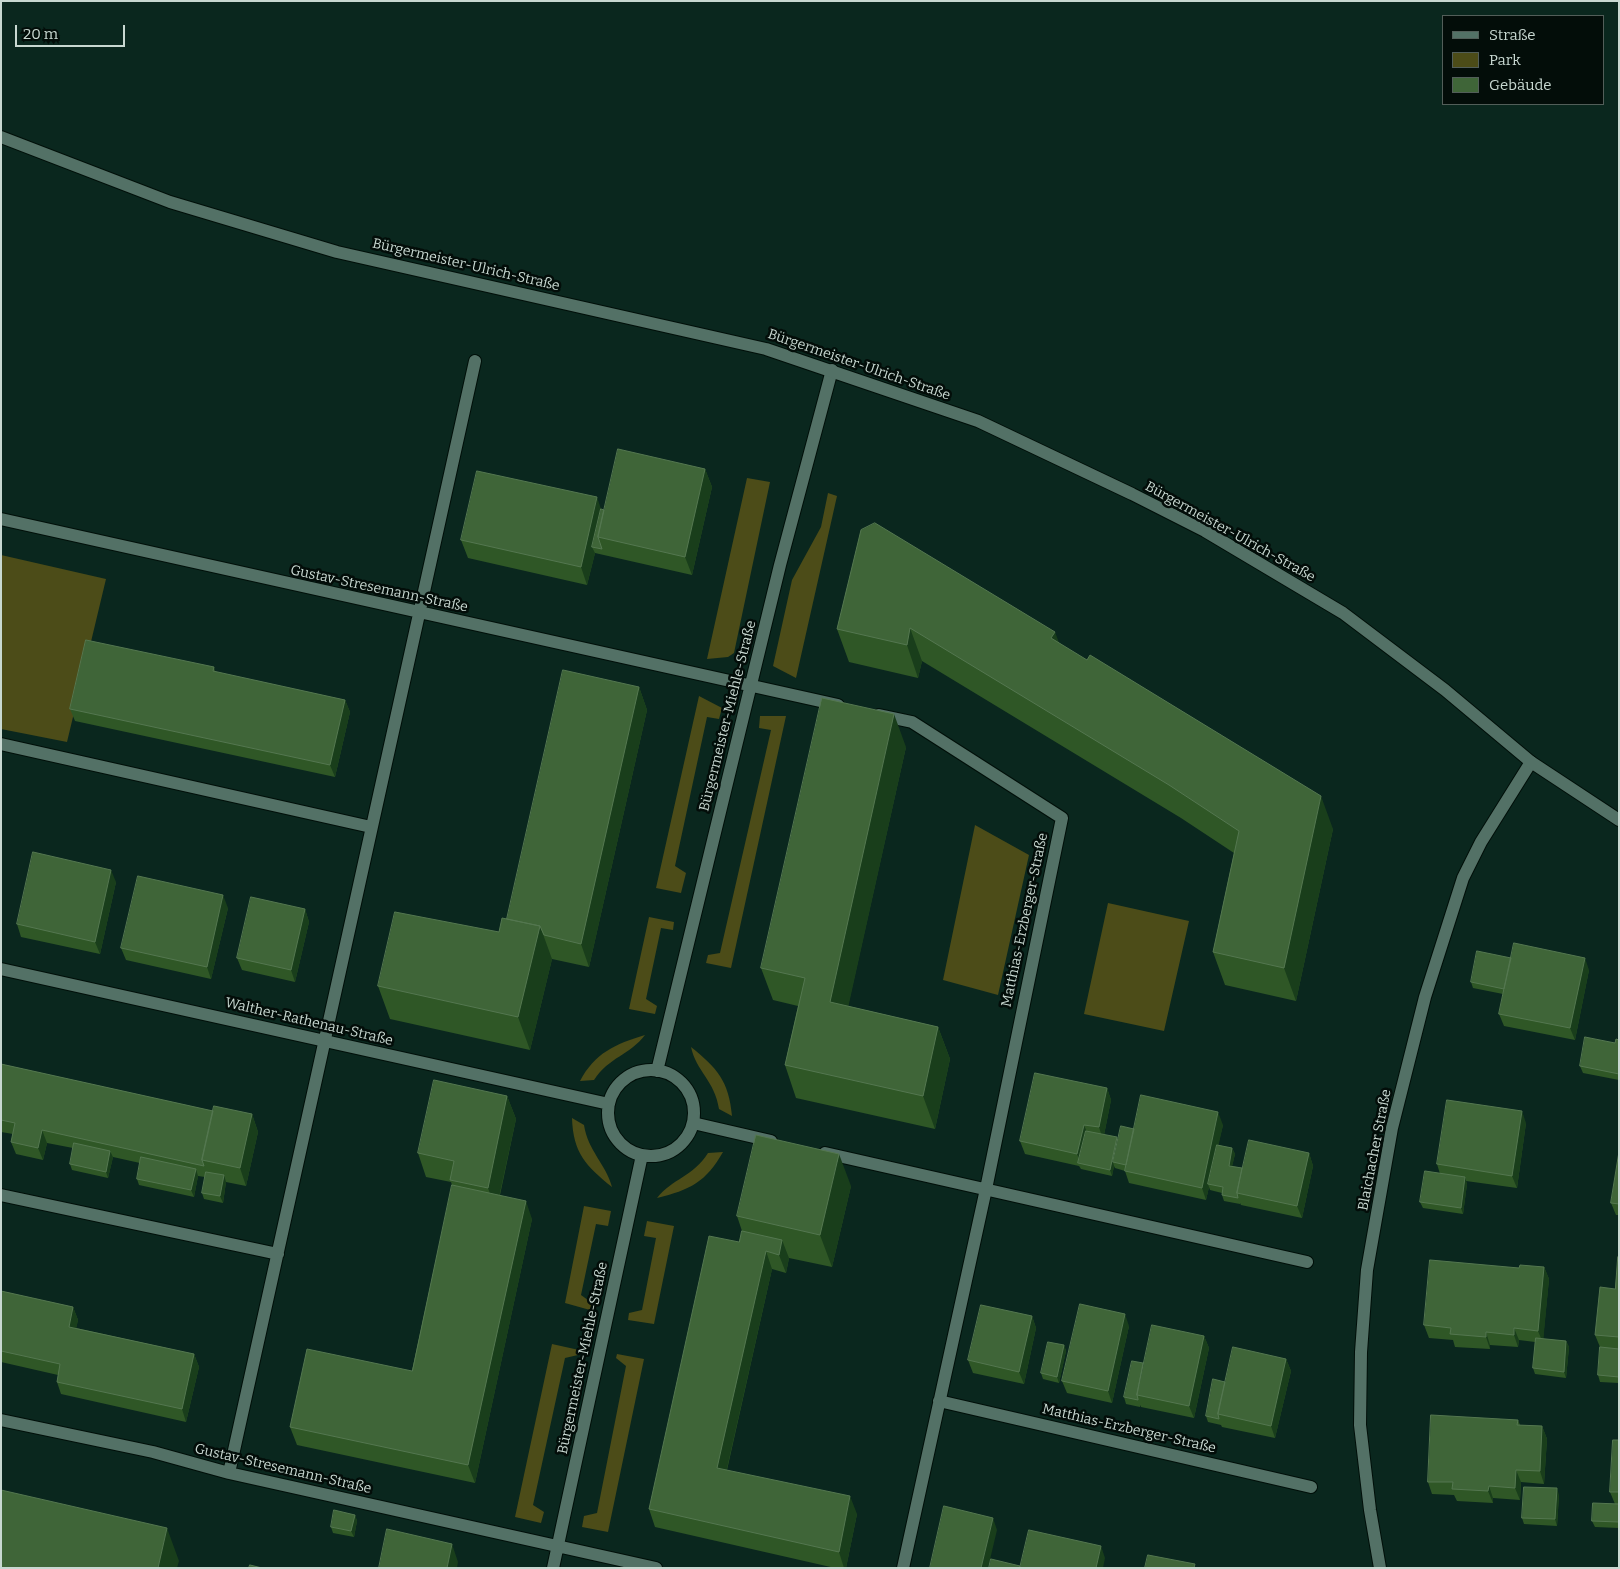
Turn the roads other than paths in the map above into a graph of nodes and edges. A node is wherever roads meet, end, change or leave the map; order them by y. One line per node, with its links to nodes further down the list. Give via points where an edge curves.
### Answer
1 (1, 137): 3 (street, Bürgermeister-Ulrich-Straße, via 170,202 338,252 756,347)
2 (475, 361): 5 (street)
3 (832, 370): 6 (street, Bürgermeister-Miehle-Straße); 10 (street, Bürgermeister-Ulrich-Straße, via 978,421 1205,532 1342,613 1445,690)
4 (1, 519): 5 (street, Gustav-Stresemann-Straße)
5 (420, 614): 6 (street, Gustav-Stresemann-Straße); 12 (street)
6 (750, 686): 7 (street); 15 (street, Bürgermeister-Miehle-Straße)
7 (849, 708)
8 (867, 712): 21 (street, Matthias-Erzberger-Straße, via 912,722 1062,818)
9 (1, 744): 12 (street)
10 (1531, 762): 11 (street, Bürgermeister-Ulrich-Straße); 33 (street, Blaichacher Straße, via 1481,842 1463,878 1425,996 1392,1128 1367,1270 1361,1352 1360,1425)
11 (1619, 820)
12 (371, 827): 14 (street)
13 (1, 969): 14 (street, Walther-Rathenau-Straße)
14 (325, 1041): 16 (street, Walther-Rathenau-Straße); 23 (street)
15 (658, 1071): 16 (street, via 646,1071 627,1078 618,1085); 17 (street, via 676,1078 690,1093)
16 (609, 1104): 20 (street, via 613,1133 625,1148)
17 (693, 1123): 18 (street); 20 (street, via 686,1138 674,1150 653,1156)
18 (788, 1144)
19 (816, 1151): 21 (street)
20 (642, 1155): 29 (street, Bürgermeister-Miehle-Straße)
21 (986, 1189): 24 (street); 25 (street, Matthias-Erzberger-Straße)
22 (1, 1195): 23 (street)
23 (278, 1254): 27 (street)
24 (1307, 1262)
25 (940, 1401): 28 (street, Matthias-Erzberger-Straße); 32 (street, Matthias-Erzberger-Straße)
26 (1, 1420): 27 (street, Gustav-Stresemann-Straße, via 153,1452)
27 (229, 1473): 29 (street, Gustav-Stresemann-Straße)
28 (1311, 1487)
29 (558, 1546): 30 (street, Bürgermeister-Miehle-Straße); 31 (street, Gustav-Stresemann-Straße)
30 (553, 1568)
31 (656, 1568)
32 (903, 1568)
33 (1380, 1568)

